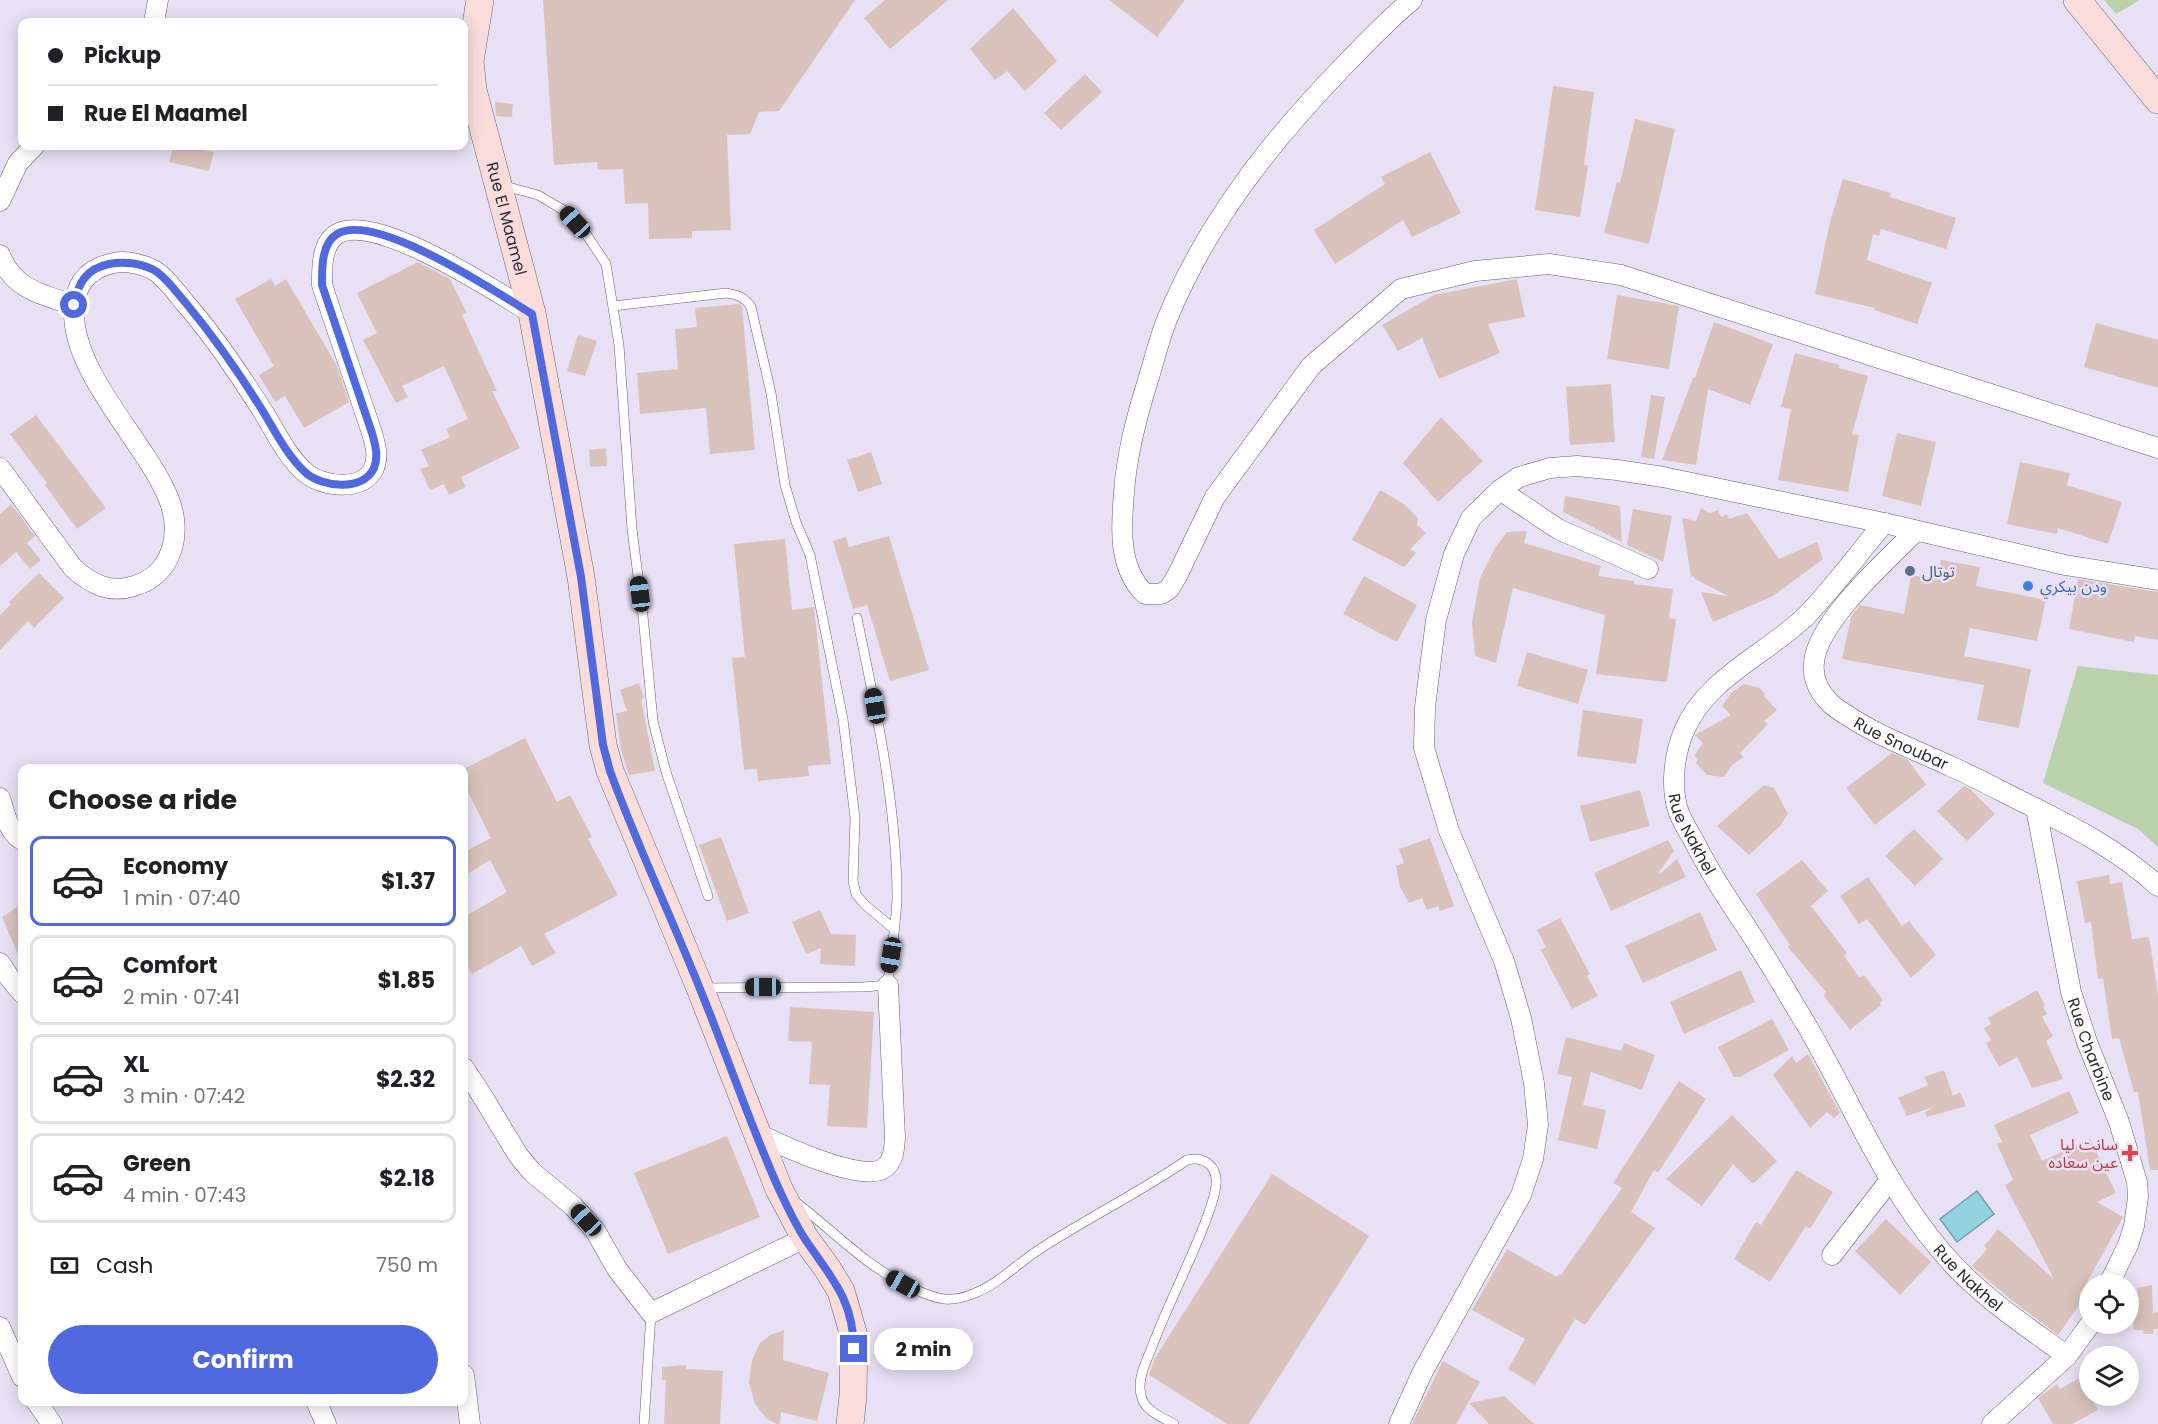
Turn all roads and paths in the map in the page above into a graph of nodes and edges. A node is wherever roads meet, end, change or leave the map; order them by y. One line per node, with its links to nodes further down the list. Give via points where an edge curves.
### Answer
1 (158, 0): 5 (street)
2 (480, 0): 8 (street, Rue El Maamel, via 470,61 473,90)
3 (1412, 0): 14 (street, via 1316,95 1257,163 1219,218 1167,318 1130,445 1123,502 1122,536 1128,571 1145,594 1161,594 1169,589 1215,497 1311,366 1401,289 1475,271 1549,264 1621,274)
4 (2077, 0): 6 (street)
5 (155, 18)
6 (2158, 100)
7 (30, 150): 9 (street, via 18,163)
8 (499, 184): 12 (lane, via 538,195 565,211 606,264); 13 (street, Rue El Maamel)
9 (0, 201)
10 (0, 255): 11 (street, via 19,283)
11 (74, 305): 13 (street, via 77,288 87,274 101,266 118,262 156,271 218,343 306,474 329,484 364,480 374,468 377,452 322,285 322,261 335,235 359,230 399,239); 15 (street, via 78,340 87,362 168,497 175,521 170,557 158,574 124,590 87,580 73,568)
12 (613, 306): 26 (lane, via 653,722); 27 (lane, via 726,293 747,300 751,307 771,393 785,485 810,555 843,719 855,818 853,881 864,904)
13 (532, 314): 31 (street, Rue El Maamel, via 581,577 603,745 616,787)
14 (2158, 448)
15 (0, 468)
16 (1500, 490): 17 (street, via 1519,477 1550,468 1577,466 1663,477); 19 (street, via 1558,529); 53 (street, via 1471,518 1454,554 1436,620 1424,748 1449,831 1504,961 1521,1018 1538,1125 1533,1159 1521,1196 1422,1373)
17 (1884, 523): 18 (street); 34 (street, Rue Nakhel, via 1805,616 1696,707 1683,732 1673,790 1679,814 1711,874 1808,1028)
18 (1916, 531): 20 (street, via 2066,565); 23 (street, Rue Snoubar, via 1824,632 1814,661 1819,690 1831,704 1866,728)
19 (1648, 569)
20 (2158, 580)
21 (857, 618): 27 (lane, via 886,760 897,895)
22 (0, 798): 24 (street, via 10,829)
23 (2036, 808): 25 (street, Rue Snoubar, via 2123,856); 38 (street, Rue Charbine, via 2071,992 2137,1182 2134,1226)
24 (18, 838)
25 (2158, 886)
26 (708, 896)
27 (894, 928): 29 (lane)
28 (0, 963): 30 (street)
29 (888, 985): 31 (lane); 33 (street, via 896,1138 886,1167 878,1172 844,1167 791,1150)
30 (18, 988)
31 (700, 988): 33 (street, Rue El Maamel)
32 (468, 1074): 39 (street, via 518,1155 586,1220)
33 (756, 1133): 35 (street, Rue El Maamel)
34 (1890, 1180): 37 (street); 42 (street, Rue Nakhel, via 1941,1252 1969,1281)
35 (778, 1189): 36 (street, Rue El Maamel); 52 (lane, via 882,1272 924,1293 942,1299 958,1298 997,1281 1040,1249 1187,1160 1204,1160 1215,1173 1214,1195 1141,1377 1143,1402)
36 (805, 1238): 39 (street); 51 (street, Rue El Maamel, via 841,1291 849,1314 854,1336)
37 (1832, 1255)
38 (2114, 1274)
39 (651, 1313): 50 (lane)
40 (0, 1327): 43 (street)
41 (2083, 1334): 42 (street)
42 (2067, 1356): 54 (street)
43 (18, 1368)
44 (39, 1406): 47 (street)
45 (318, 1406): 48 (street)
46 (468, 1406): 49 (street)
47 (52, 1424)
48 (326, 1424)
49 (470, 1424)
50 (644, 1424)
51 (850, 1424)
52 (1174, 1424)
53 (1399, 1424)
54 (1992, 1424)

